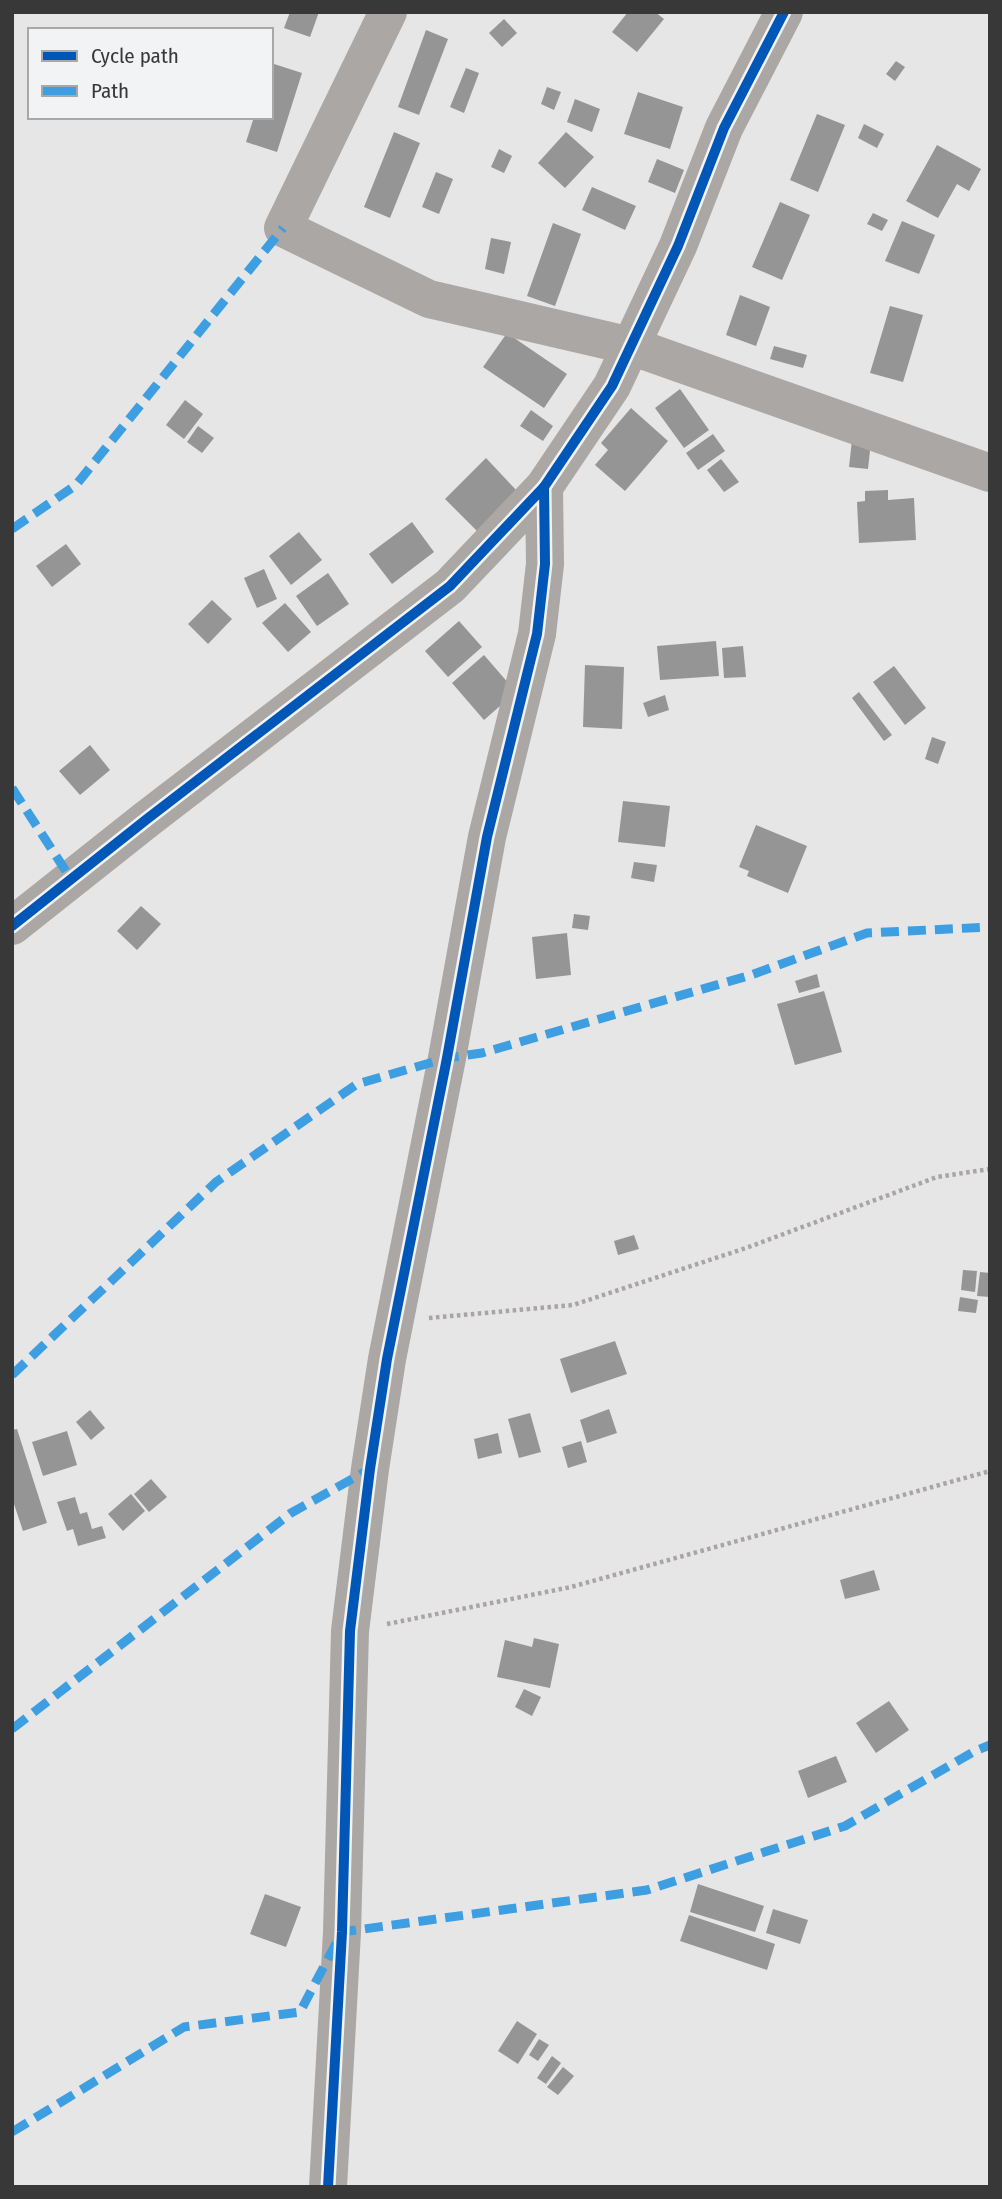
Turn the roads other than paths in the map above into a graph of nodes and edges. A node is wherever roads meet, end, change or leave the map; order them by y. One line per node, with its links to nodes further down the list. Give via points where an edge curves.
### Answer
1 (388, 12): 3 (street, via 283,228 429,299)
2 (784, 12): 3 (street, via 724,128 678,246)
3 (631, 346): 4 (street); 5 (street, via 612,386)
4 (990, 472)
5 (544, 487): 6 (street, via 450,586); 7 (street, via 545,564 537,635 487,837 370,1469 350,1631 342,1932)
6 (12, 926)
7 (328, 2187)

